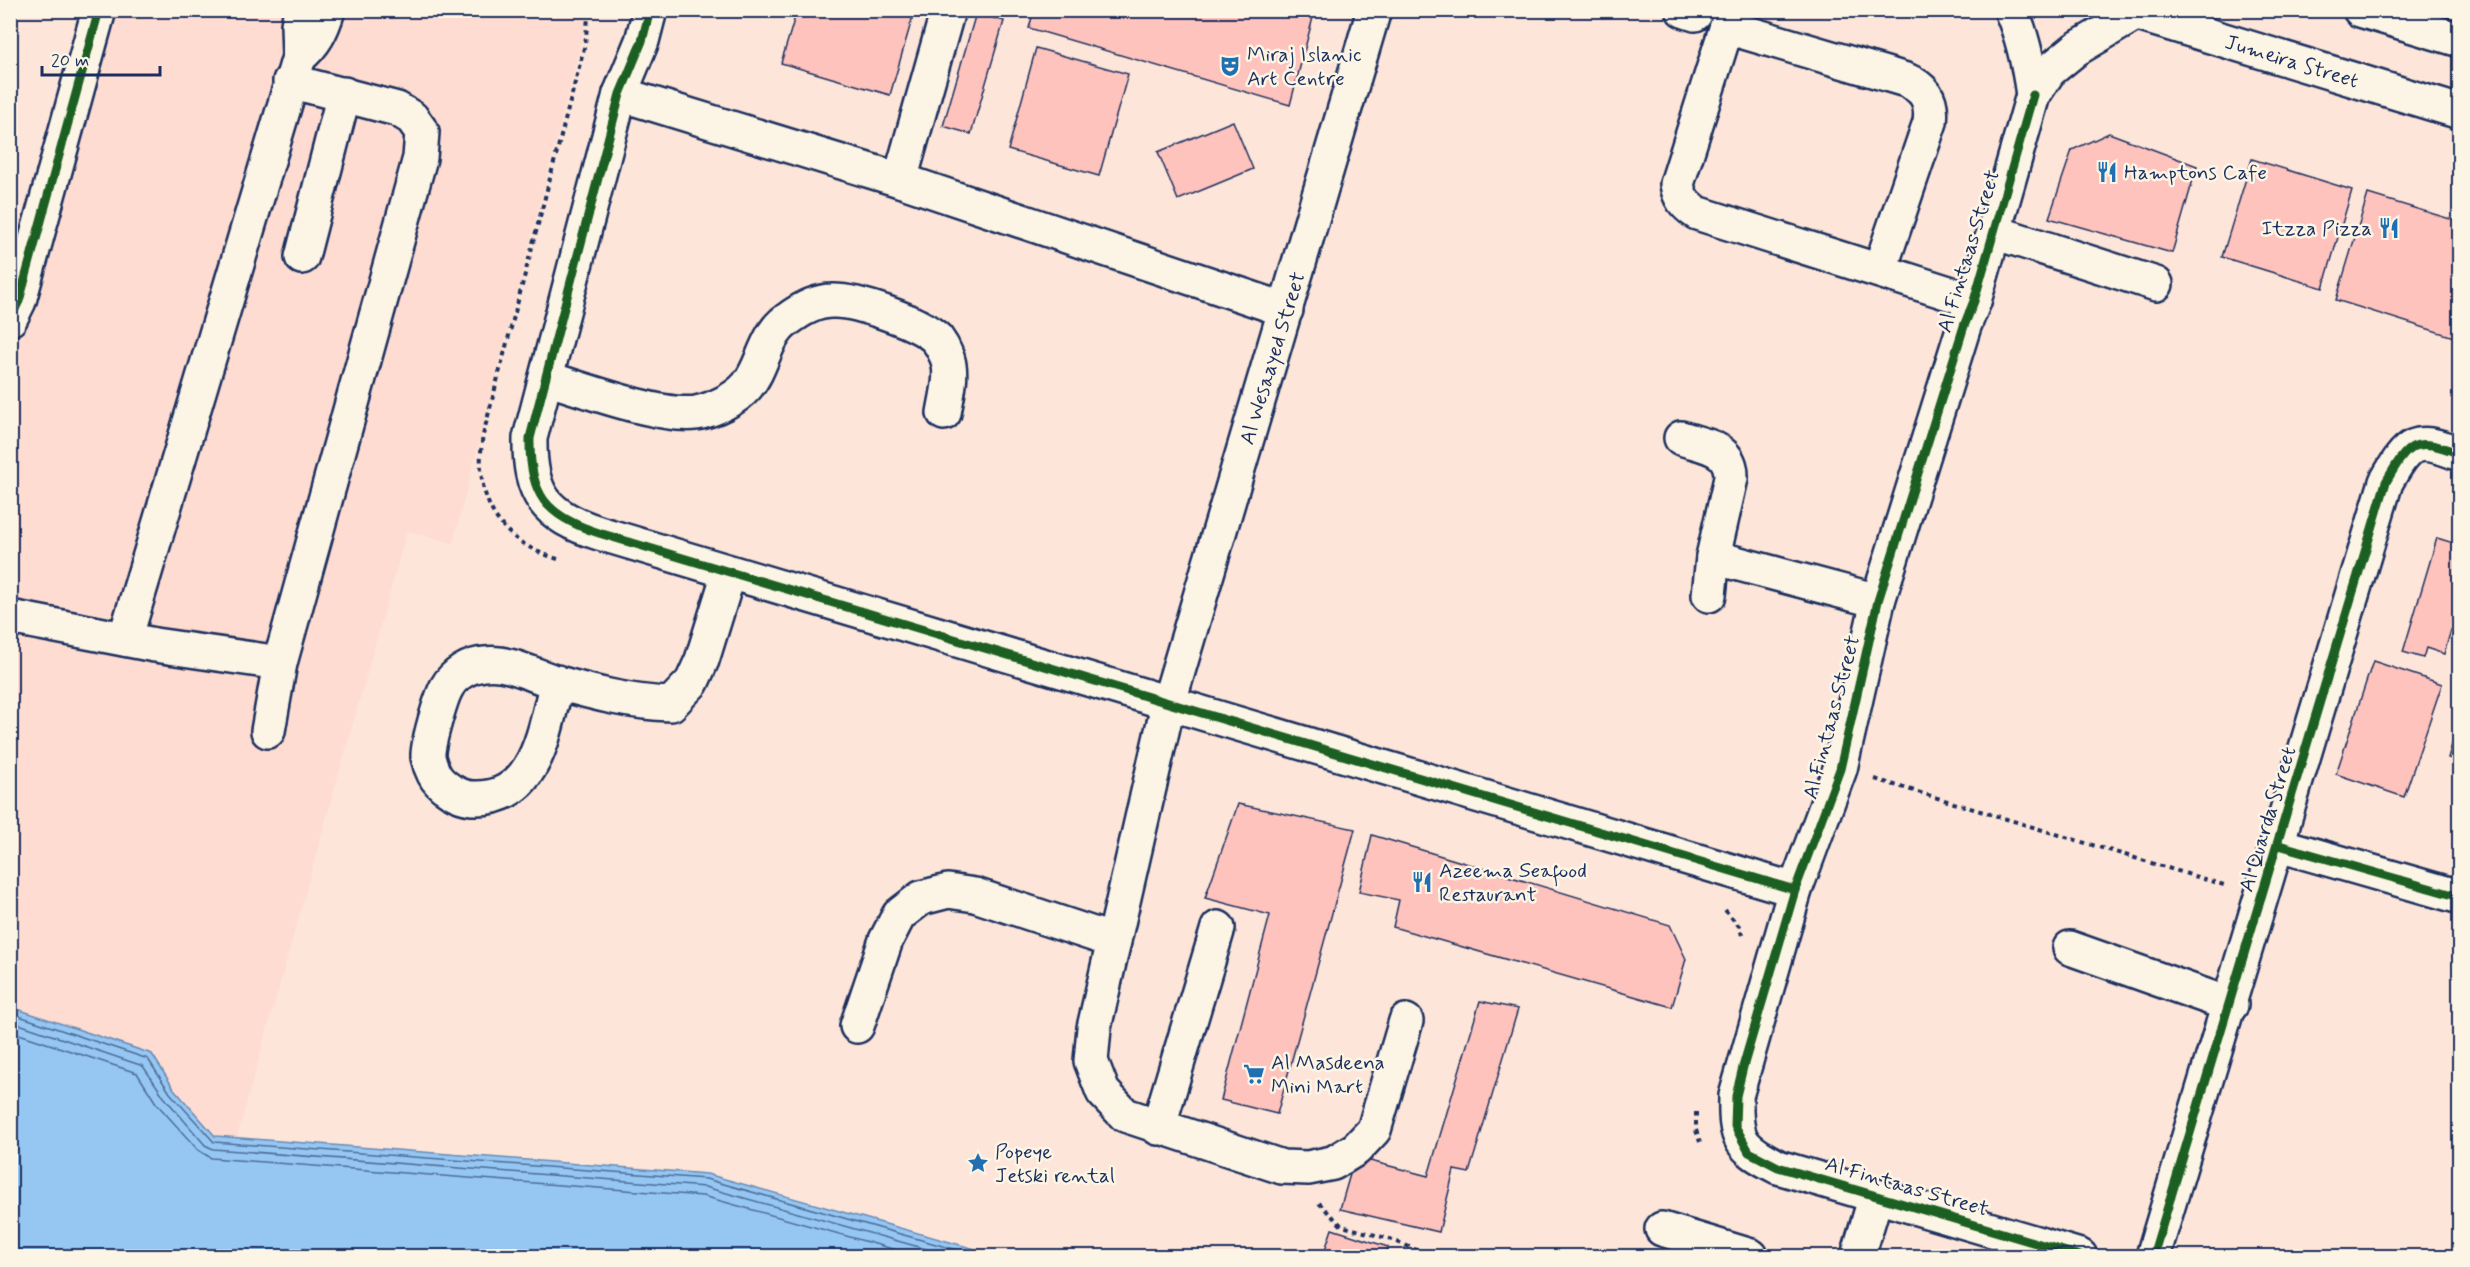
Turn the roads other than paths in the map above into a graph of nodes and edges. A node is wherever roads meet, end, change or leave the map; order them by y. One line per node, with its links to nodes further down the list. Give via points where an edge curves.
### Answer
1 (99, 10): 24 (street, via 19,301)
2 (301, 10): 12 (street)
3 (328, 10): 12 (street, via 320,35)
4 (650, 10): 14 (street)
5 (948, 10): 17 (street)
6 (1374, 10): 23 (street, Al Wesaayed Street)
7 (2011, 10): 15 (street, Al Fintaas Street, via 2019,27)
8 (2360, 10): 11 (street)
9 (2130, 12): 15 (street, Al Fintaas Street, via 2049,71); 16 (street, Jumeira Street)
10 (1730, 19): 20 (street, via 1906,80 1926,93 1930,122); 20 (street, via 1680,171 1679,196 1697,213)
11 (2460, 40)
12 (295, 69): 13 (street); 34 (street)
13 (344, 94): 19 (street); 35 (street, via 398,109 412,118 422,132 420,158)
14 (620, 94): 17 (street); 25 (street)
15 (2033, 95): 18 (street, Al Fintaas Street)
16 (2460, 112)
17 (900, 180): 23 (street)
18 (1994, 232): 21 (street); 22 (street, Al Fintaas Street)
19 (302, 257)
20 (1880, 269): 22 (street)
21 (2156, 284)
22 (1974, 301): 32 (street, Al Fintaas Street)
23 (1286, 310): 37 (street, Al Wesaayed Street)
24 (10, 319)
25 (546, 378): 26 (street, via 666,412 696,413 724,403 748,385 784,322 805,307 830,301 856,302 924,329 938,340 947,356 950,374); 30 (street, via 530,438 529,466 537,492 554,512 574,526)
26 (944, 413)
27 (1681, 438): 29 (street, via 1716,449 1726,455 1731,466)
28 (2460, 454): 39 (street, Al Quarda Street, via 2436,445 2416,446 2405,451 2386,482)
29 (1713, 557): 31 (street); 32 (street)
30 (729, 573): 36 (street, via 702,660 692,682 671,704 637,703); 37 (street)
31 (1709, 595)
32 (1878, 601): 40 (street, Al Fintaas Street, via 1840,769)
33 (10, 617): 34 (street)
34 (125, 639): 35 (street)
35 (280, 663): 38 (street)
36 (556, 682): 36 (street, via 501,664 470,667 457,675 447,687 430,739 428,758 435,776 448,789 466,797 485,798 518,784 539,748)
37 (1168, 705): 40 (street); 43 (street, Al Wesaayed Street)
38 (268, 731)
39 (2279, 845): 41 (street); 45 (street, Al Quarda Street)
40 (1795, 890): 49 (street, Al Fintaas Street, via 1736,1096 1736,1126 1749,1152 1778,1167)
41 (2460, 897)
42 (1218, 928): 48 (street)
43 (1114, 941): 47 (street, via 975,895 948,891 921,898 899,915 886,940); 48 (street, Al Wesaayed Street, via 1094,1028 1091,1061 1103,1092 1125,1115)
44 (2070, 948): 45 (street)
45 (2230, 1005): 54 (street, Al Quarda Street)
46 (1407, 1021): 48 (street, Al Wesaayed Street, via 1374,1130 1356,1149 1333,1163 1308,1168 1282,1167)
47 (857, 1026)
48 (1158, 1128)
49 (1876, 1196): 52 (street); 53 (street, Al Fintaas Street)
50 (1662, 1229): 51 (street)
51 (1750, 1257)
52 (1858, 1257)
53 (2080, 1257)
54 (2153, 1257)

